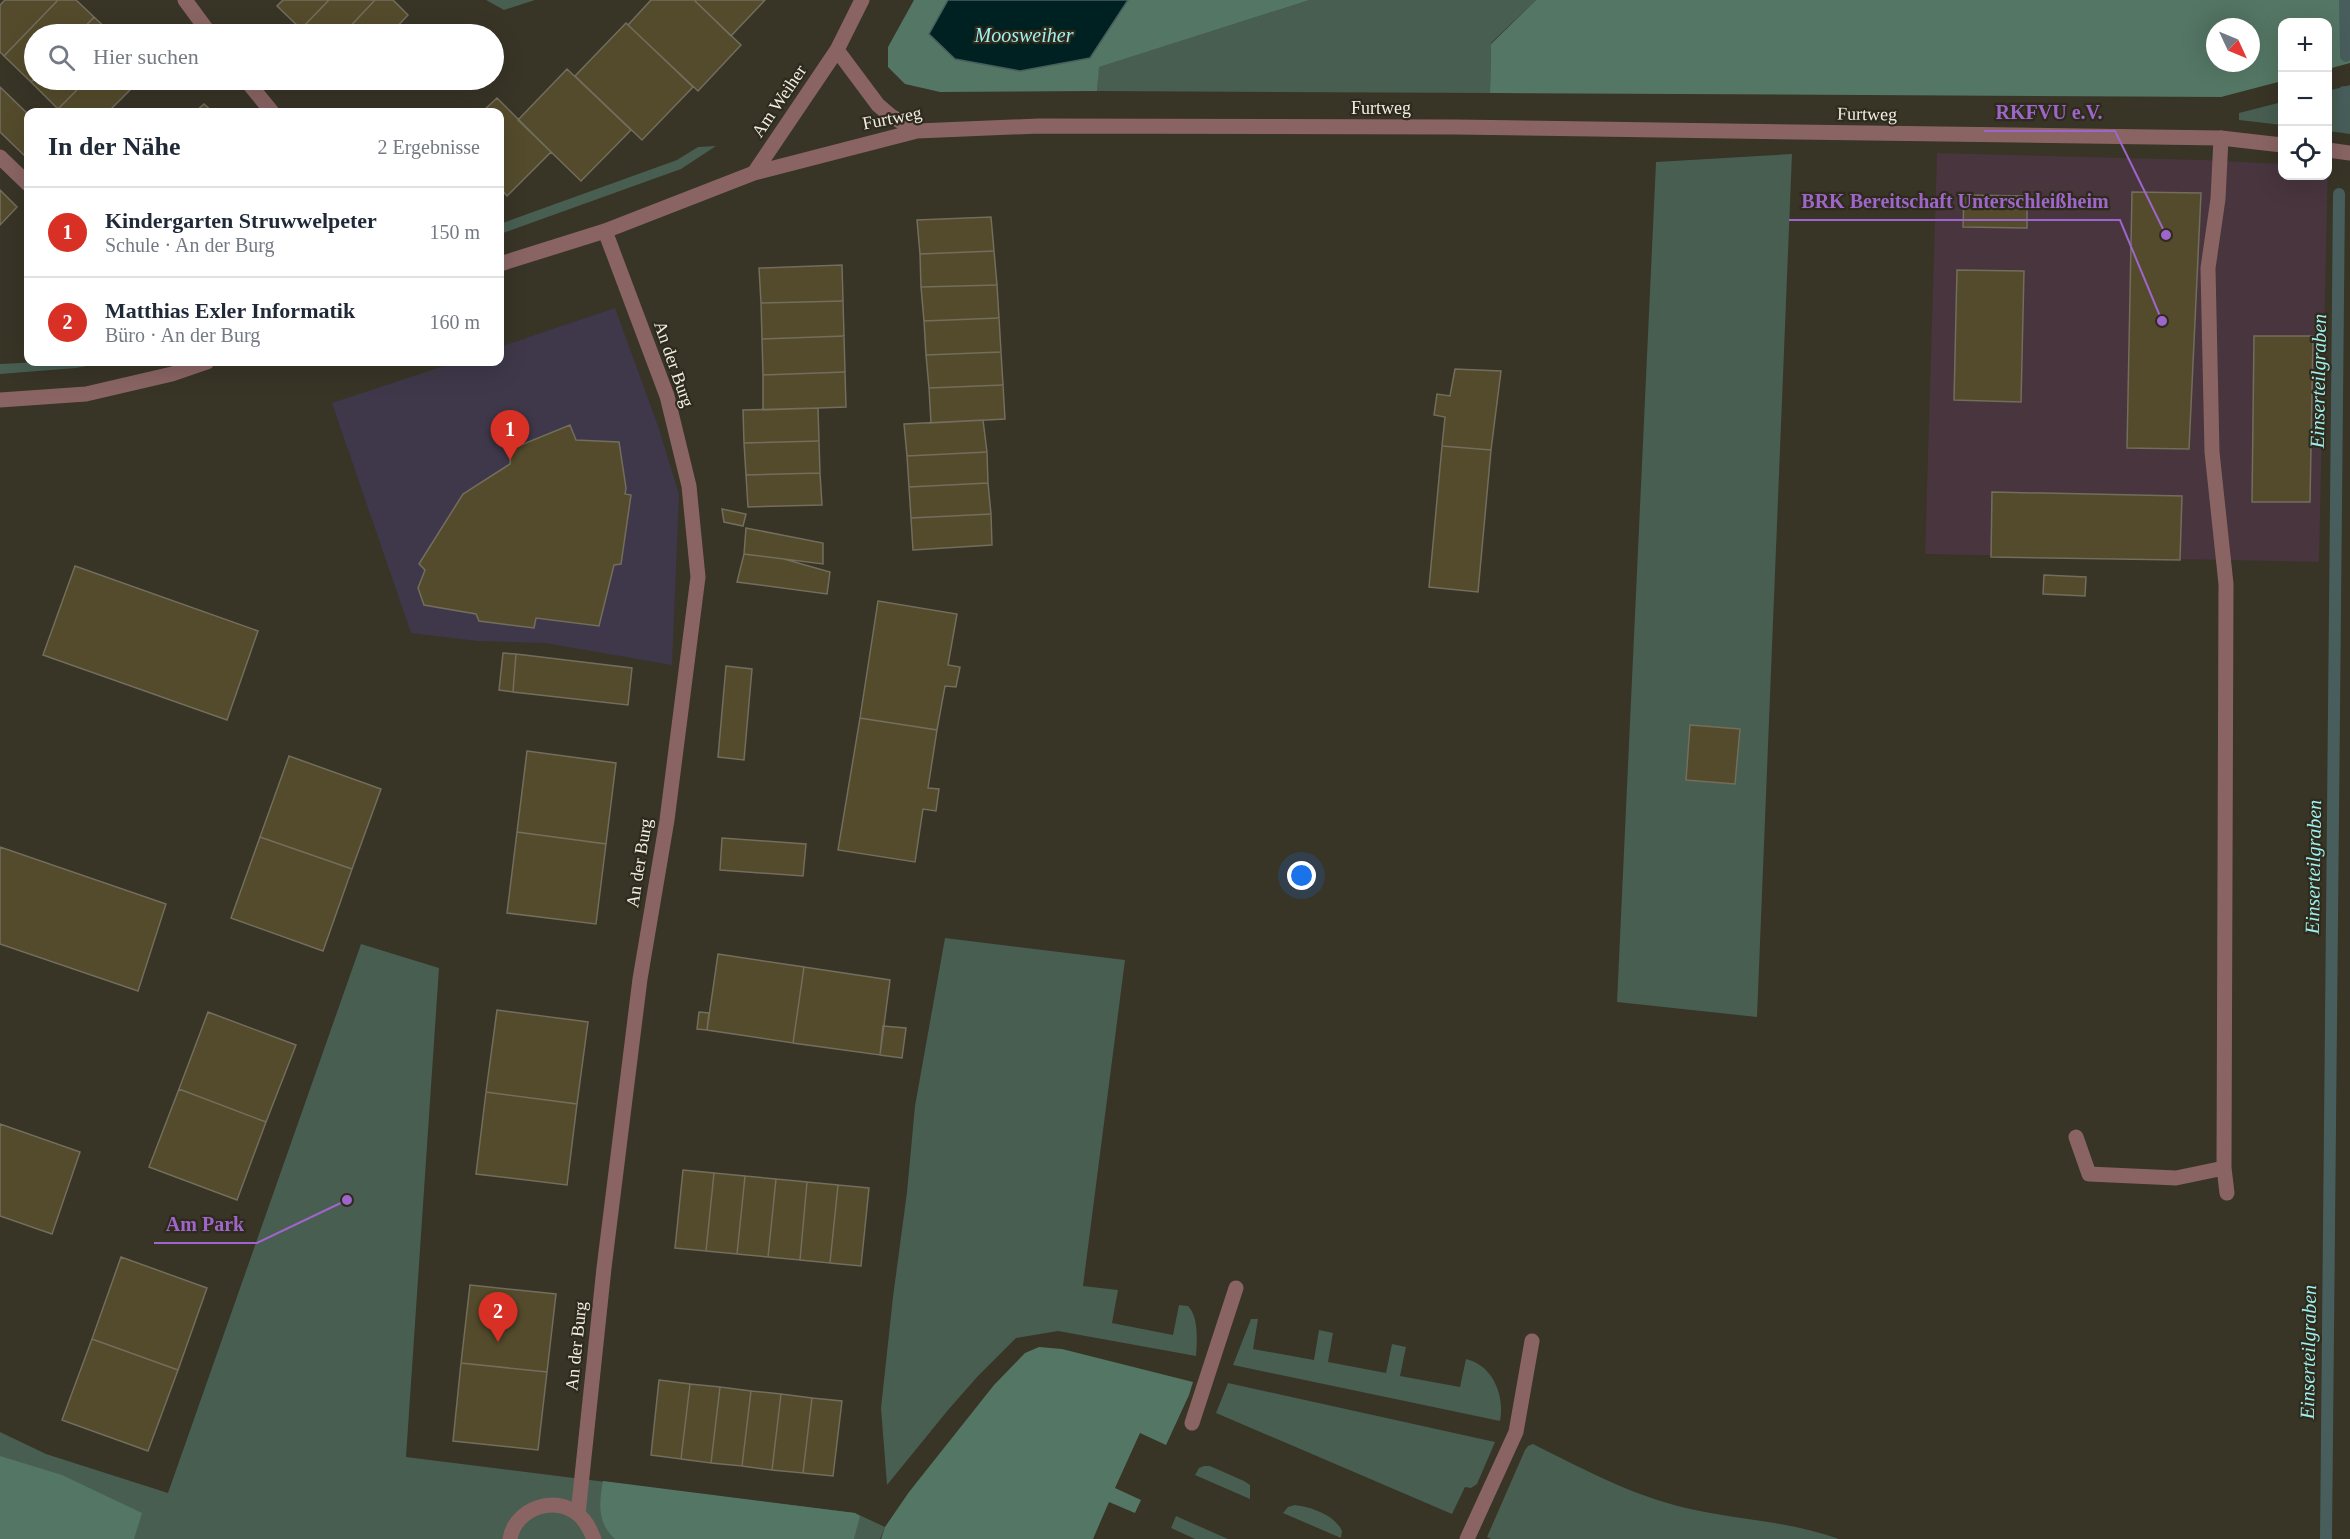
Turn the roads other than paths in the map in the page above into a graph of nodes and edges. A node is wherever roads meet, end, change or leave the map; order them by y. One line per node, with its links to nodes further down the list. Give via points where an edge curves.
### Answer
1 (185, 0): 3 (street)
2 (862, 0): 4 (street, Am Weiher)
3 (203, 24)
4 (837, 50): 7 (street, via 878,105); 13 (street, Am Weiher)
5 (254, 90): 6 (street)
6 (270, 108)
7 (917, 131): 8 (street, Furtweg, via 1039,126 1469,128); 13 (street, Furtweg)
8 (2221, 138): 9 (street, Furtweg); 20 (street, via 2218,199 2208,268 2212,452 2226,584)
9 (2278, 144)
10 (2332, 151): 11 (street)
11 (2350, 153)
12 (0, 157): 14 (street)
13 (754, 173): 15 (street, Furtweg)
14 (24, 180)
15 (605, 231): 16 (street, Furtweg); 25 (street, An der Burg, via 667,396 690,486 698,577 667,820 640,979)
16 (504, 263)
17 (195, 366): 18 (street, via 86,394)
18 (0, 400)
19 (2076, 1137): 20 (street, via 2089,1174 2176,1178)
20 (2224, 1168): 21 (street)
21 (2227, 1193)
22 (1236, 1288): 24 (street)
23 (1532, 1341): 28 (street, via 1516,1432)
24 (1192, 1423)
25 (578, 1514): 26 (street, via 566,1507 537,1507 514,1525); 27 (street)
26 (510, 1539)
27 (594, 1539)
28 (1467, 1539)

